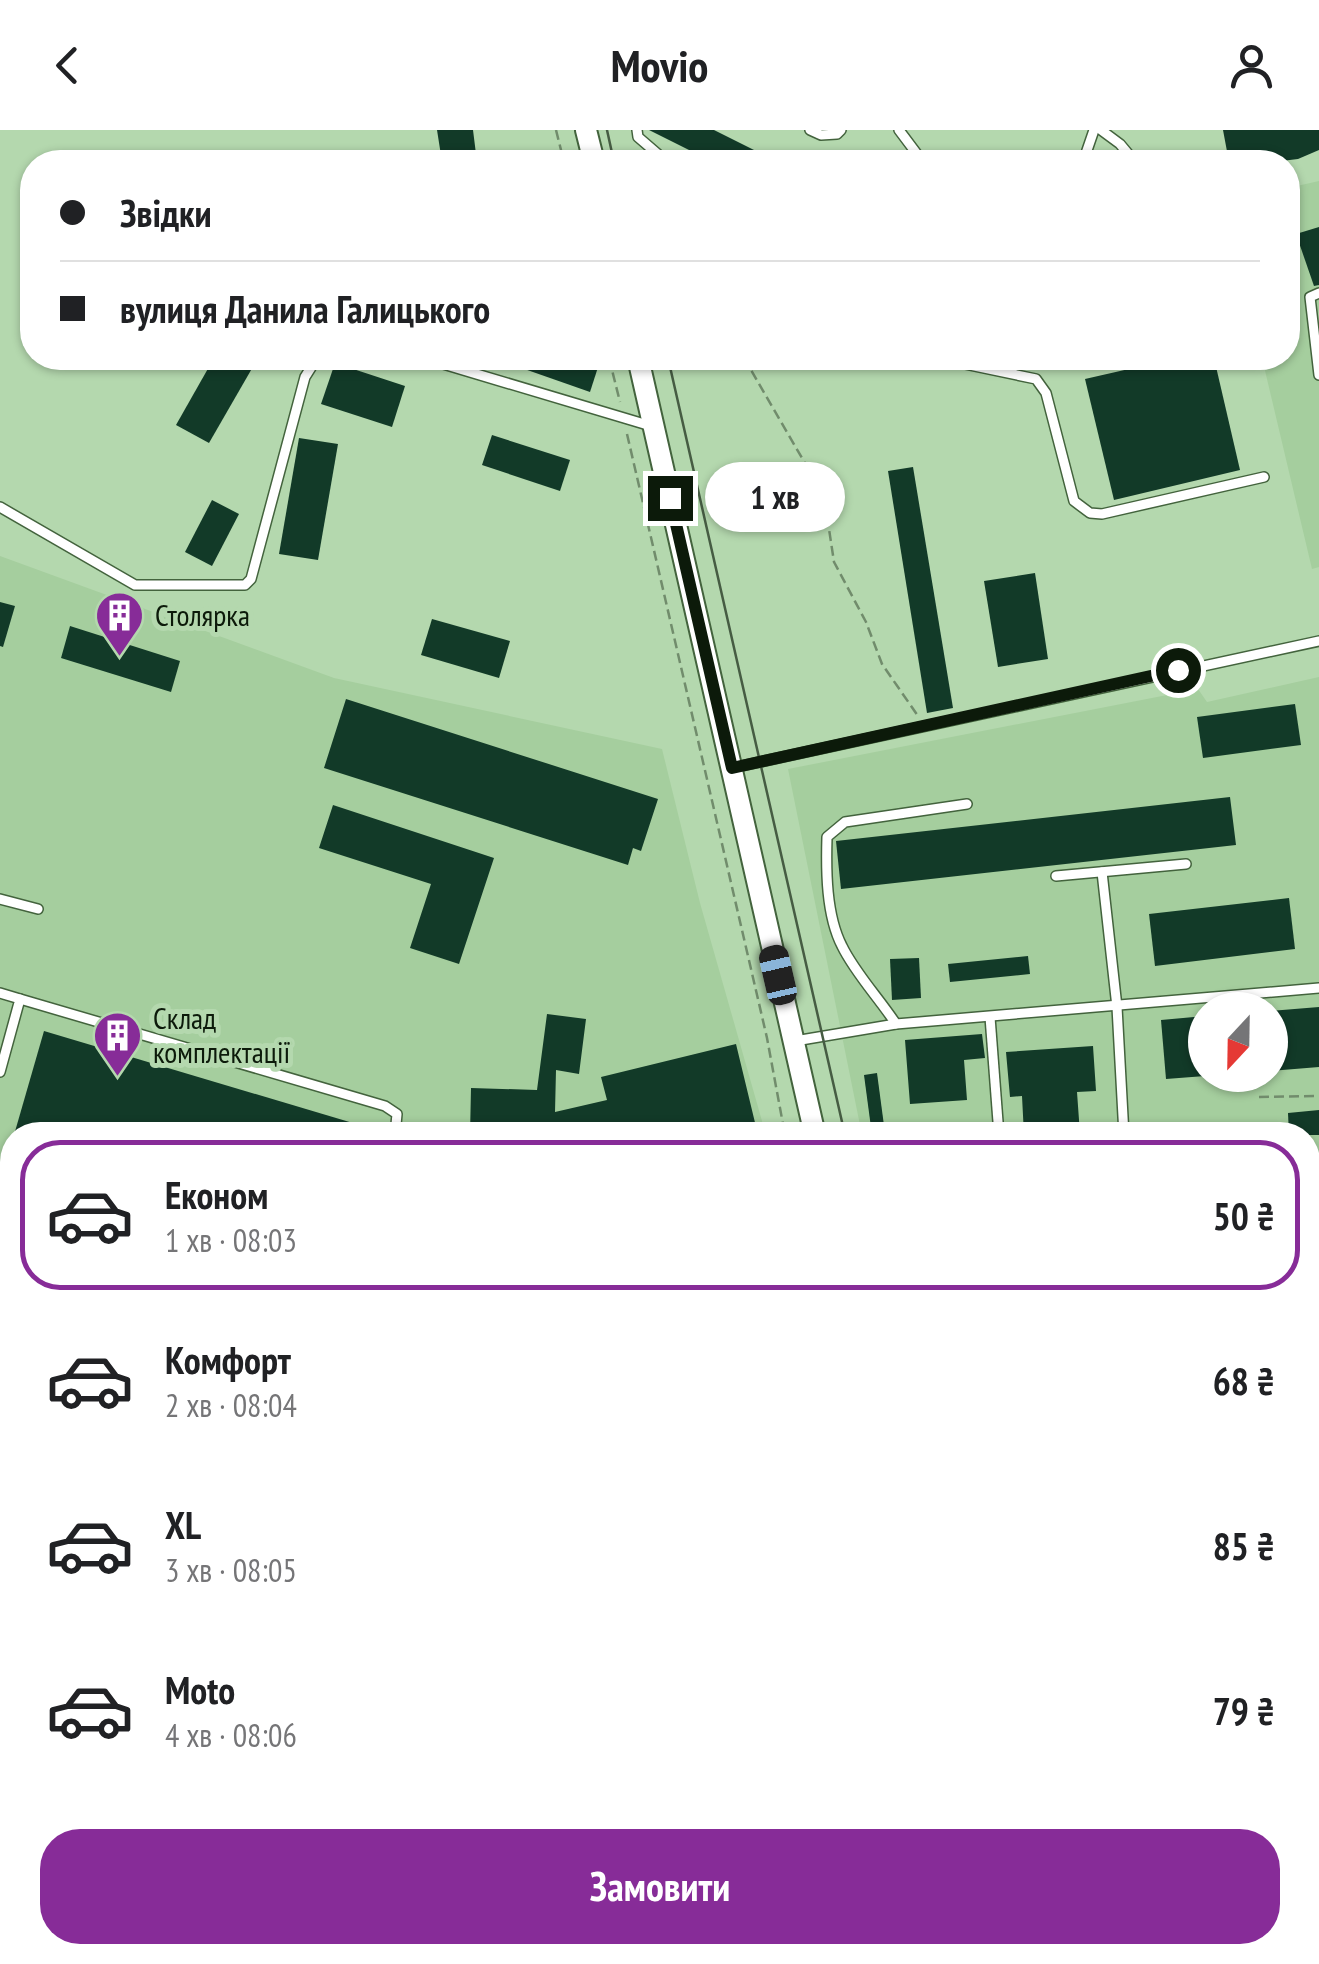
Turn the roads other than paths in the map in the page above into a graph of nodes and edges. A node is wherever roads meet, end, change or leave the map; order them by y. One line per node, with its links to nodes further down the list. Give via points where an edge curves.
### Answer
1 (637, 130): 5 (lane)
2 (810, 130): 3 (lane)
3 (841, 130)
4 (1097, 130): 6 (lane)
5 (653, 150)
6 (1125, 150)
7 (1319, 293): 12 (lane, via 1310,297)
8 (309, 370): 15 (lane, via 245,585 134,584)
9 (462, 370): 13 (lane)
10 (641, 370): 13 (street)
11 (993, 370): 14 (lane, via 1036,379 1046,392 1074,501 1090,513)
12 (1319, 375)
13 (654, 427): 17 (street)
14 (1264, 477)
15 (0, 507)
16 (1319, 640): 17 (lane)
17 (732, 768): 30 (street)
18 (967, 804): 29 (lane, via 845,822 827,837 832,916 842,945)
19 (1186, 864): 20 (lane)
20 (1102, 872): 21 (lane); 27 (lane)
21 (1056, 876)
22 (0, 899): 23 (lane)
23 (38, 909)
24 (1319, 988): 27 (lane)
25 (0, 993): 26 (lane)
26 (20, 999): 31 (lane); 32 (lane, via 385,1106 397,1114)
27 (1117, 1007): 28 (lane); 35 (lane)
28 (990, 1016): 29 (lane); 34 (lane)
29 (896, 1024): 30 (lane)
30 (793, 1041): 33 (street)
31 (0, 1072)
32 (396, 1122)
33 (812, 1122)
34 (998, 1122)
35 (1123, 1122)

